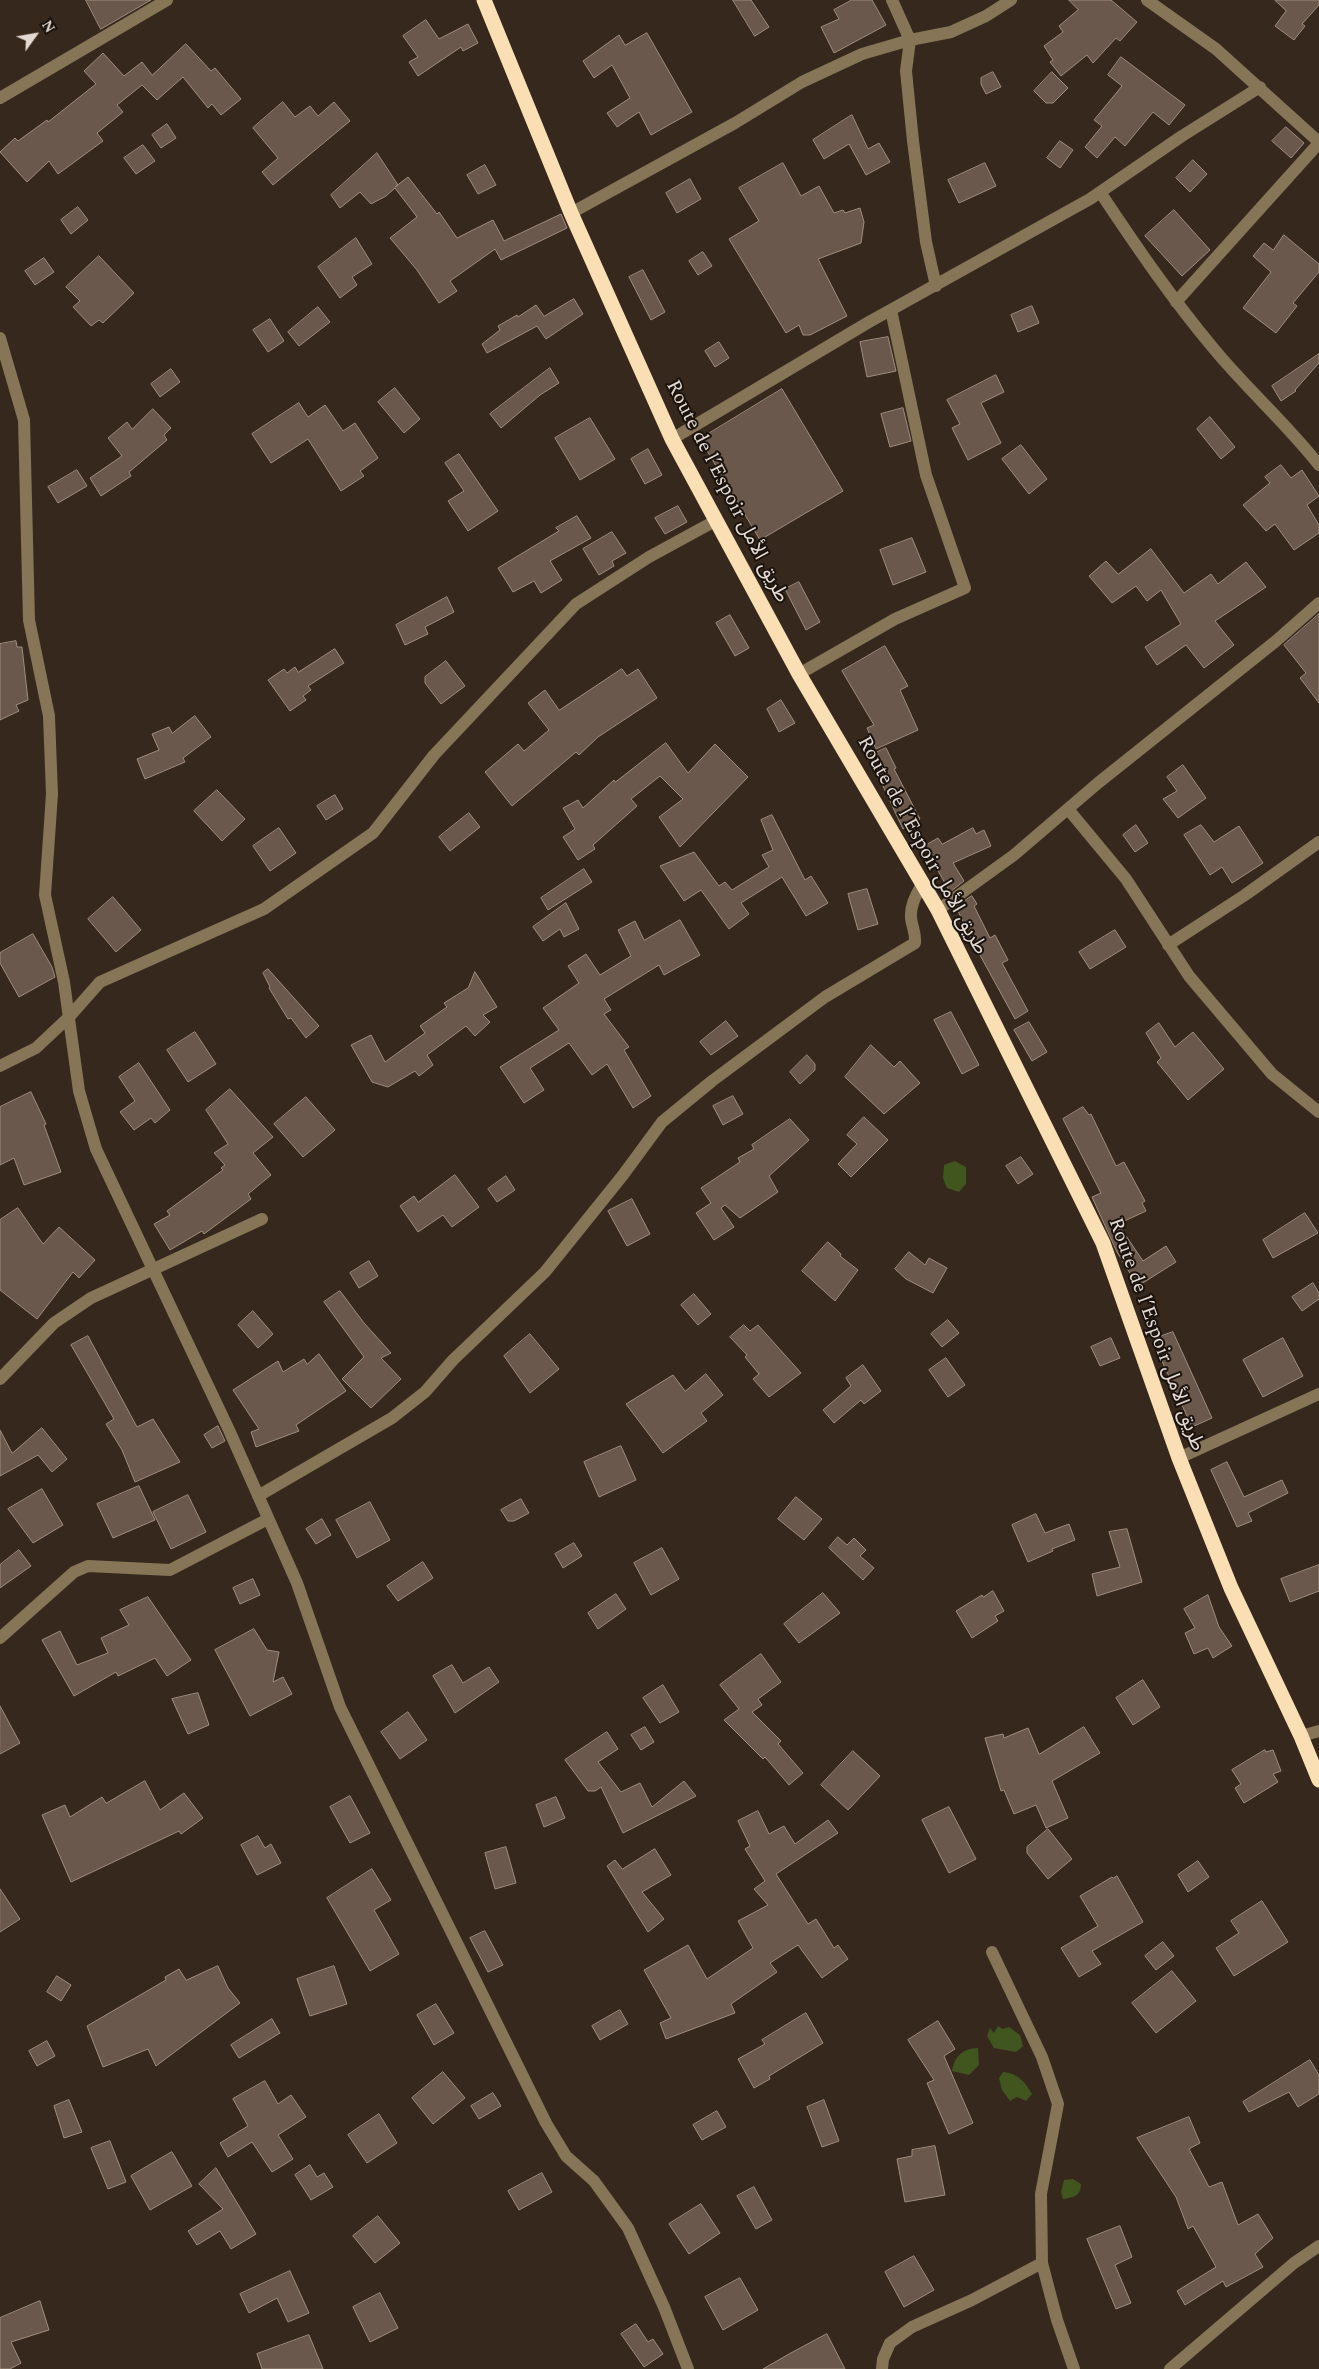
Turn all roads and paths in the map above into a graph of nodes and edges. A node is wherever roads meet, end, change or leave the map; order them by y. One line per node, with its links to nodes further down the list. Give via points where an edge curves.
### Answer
1 (167, 0): 8 (street)
2 (484, 0): 11 (highway, Route de l’Espoir طريق الأمل)
3 (892, 0): 6 (street)
4 (1011, 0): 6 (street, via 951,32)
5 (1147, 0): 7 (street)
6 (910, 40): 11 (street, via 862,54 802,82 735,123); 12 (street, via 906,71 910,111 926,242)
7 (1260, 87): 9 (street); 10 (street)
8 (0, 98)
9 (1319, 142): 13 (street)
10 (1100, 192): 12 (street); 13 (street)
11 (570, 212): 16 (highway, Route de l’Espoir طريق الأمل)
12 (936, 286): 14 (street)
13 (1176, 302): 17 (street, via 1215,351)
14 (891, 310): 16 (street); 20 (street, via 926,475 965,588 895,620)
15 (0, 338): 26 (street, via 24,420 29,620 49,726 52,794 45,895)
16 (672, 439): 18 (highway, Route de l’Espoir طريق الأمل)
17 (1319, 465)
18 (716, 521): 20 (highway, Route de l’Espoir طريق الأمل); 26 (street, via 649,557 576,604 434,756 373,833 264,910 100,982)
19 (1319, 603): 21 (street)
20 (799, 674): 23 (highway, Route de l’Espoir طريق الأمل)
21 (1068, 809): 24 (street, via 1014,855); 25 (street, via 1126,879)
22 (1319, 842): 25 (street)
23 (923, 882): 24 (highway, Route de l’Espoir طريق الأمل); 34 (street, via 913,900 911,918 916,933 915,943 825,998 662,1122 624,1175 545,1272 453,1360 425,1392 392,1418)
24 (938, 910): 33 (highway, Route de l’Espoir طريق الأمل, via 1102,1243)
25 (1168, 944): 28 (street, via 1189,976 1272,1074)
26 (69, 1017): 27 (street, via 36,1048); 30 (street, via 79,1091 96,1149)
27 (0, 1066)
28 (1319, 1112)
29 (262, 1219): 30 (street)
30 (153, 1268): 31 (street, via 92,1298 54,1323); 34 (street)
31 (0, 1379)
32 (1319, 1394): 33 (street)
33 (1179, 1458): 38 (highway, Route de l’Espoir طريق الأمل, via 1230,1588)
34 (258, 1496): 35 (street)
35 (268, 1519): 36 (street, via 170,1570 88,1566 74,1572); 43 (street, via 297,1583 340,1707 382,1794 546,2123 566,2156 594,2181 628,2228)
36 (0, 1638)
37 (1319, 1731): 38 (street)
38 (1301, 1736): 39 (highway, Route de l’Espoir طريق الأمل)
39 (1319, 1780)
40 (992, 1952): 42 (street, via 1042,2056 1058,2104 1041,2194)
41 (1319, 2246): 46 (street)
42 (1042, 2263): 44 (street, via 912,2327 890,2343); 45 (street)
43 (688, 2369)
44 (882, 2369)
45 (1074, 2369)
46 (1170, 2369)

